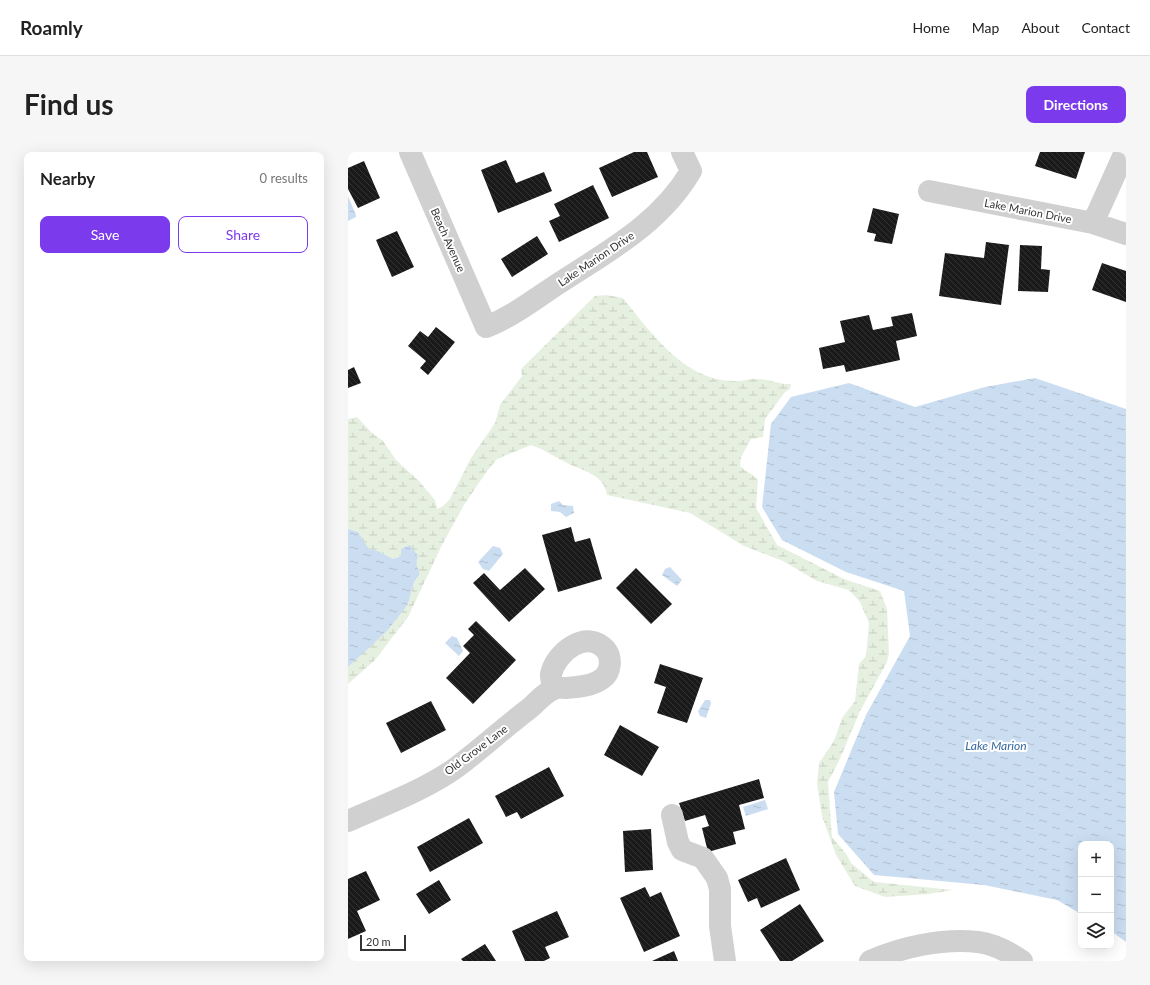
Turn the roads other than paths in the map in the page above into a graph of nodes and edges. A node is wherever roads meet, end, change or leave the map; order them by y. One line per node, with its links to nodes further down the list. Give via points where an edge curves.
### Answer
1 (410, 152): 7 (street, Beach Avenue)
2 (1125, 152): 5 (street)
3 (686, 162): 7 (street, Lake Marion Drive, via 680,189 651,221 510,317)
4 (929, 191): 5 (street, Lake Marion Drive)
5 (1093, 223): 6 (street, Lake Marion Drive)
6 (1126, 234)
7 (486, 328)
8 (554, 688): 10 (street, Old Grove Lane, via 455,768 417,790)
9 (672, 815): 11 (street, via 682,850 703,858 717,878)
10 (348, 821)
11 (725, 961)
12 (870, 961): 13 (street, via 918,946 952,941 979,942 998,947)
13 (1022, 961)

